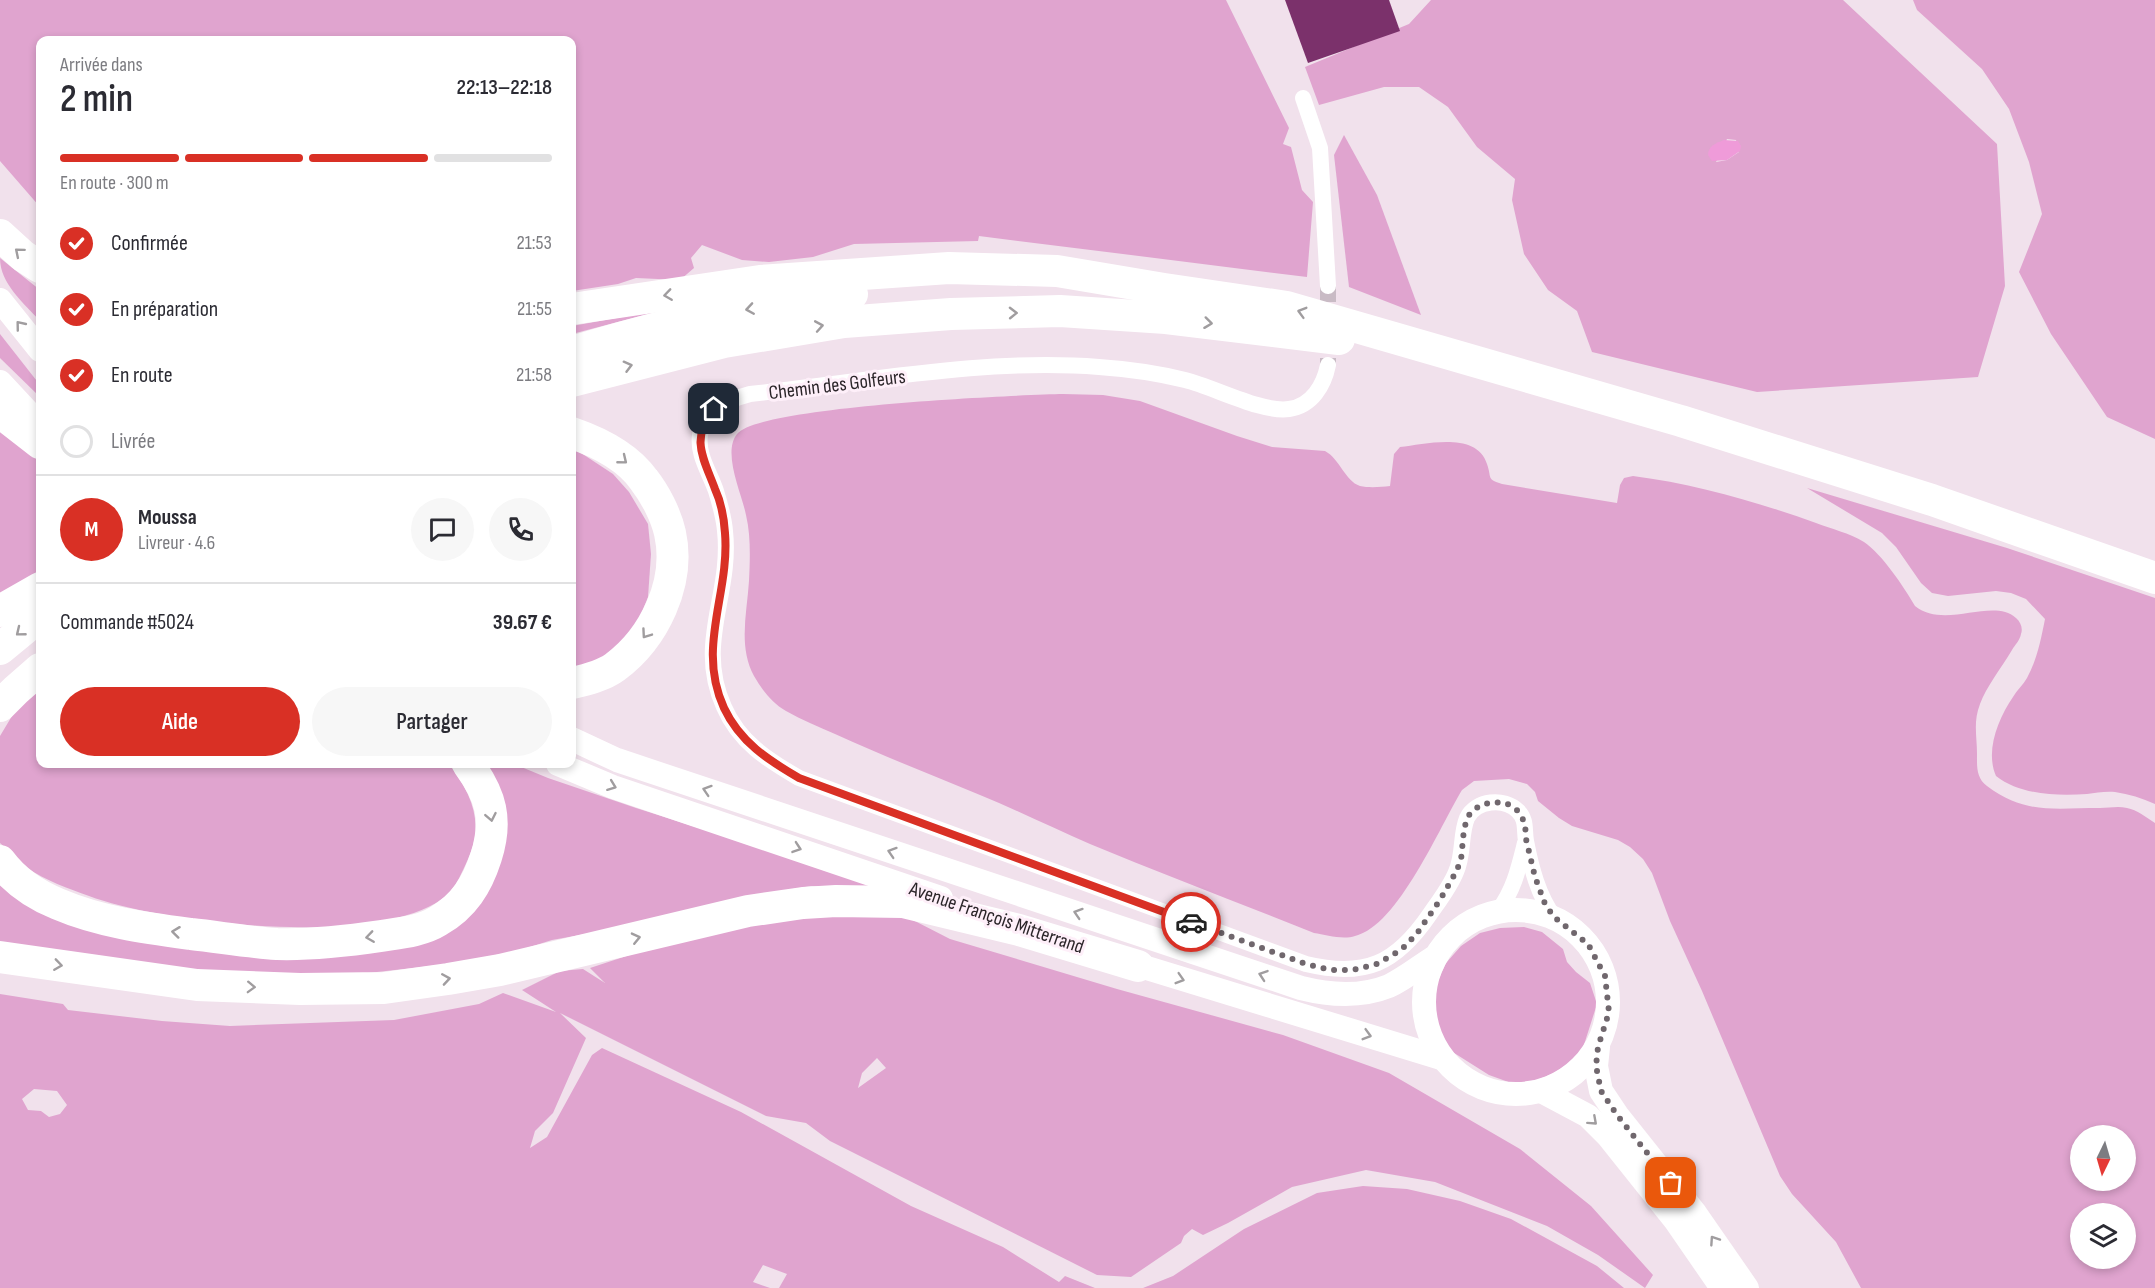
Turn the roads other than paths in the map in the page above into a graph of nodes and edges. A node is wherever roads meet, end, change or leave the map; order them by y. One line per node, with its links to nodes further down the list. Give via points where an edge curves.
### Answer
1 (1303, 98): 4 (street, via 1320,148)
2 (0, 235): 3 (highway, one-way to 2)
3 (36, 264)
4 (1328, 286)
5 (1164, 290): 7 (highway, one-way to 7, via 1057,271 949,268 760,281); 9 (highway, one-way to 9, via 1056,284 964,285 841,295 730,312 622,336); 10 (highway, one-way to 5, via 1287,307)
6 (0, 300): 8 (main road, one-way to 6)
7 (576, 308)
8 (36, 345)
9 (576, 351)
10 (1439, 352): 12 (highway, one-way to 10, via 724,342 843,322 951,314 1060,311 1166,318); 18 (highway, via 1681,421 1932,500)
11 (1328, 365): 31 (street, Chemin des Golfeurs, via 1318,391 1306,403 1290,410 1272,409 1185,380 1143,371 1043,366 983,368 750,394 714,409 704,421 700,435 701,451 716,490 725,531 724,580 713,627 712,653 715,681 724,708 740,734 763,757 799,778 1331,970 1377,964 1401,950 1418,932 1456,872 1468,816 1479,806 1506,803 1518,811 1525,823)
12 (576, 380)
13 (0, 382): 15 (main road)
14 (0, 412): 17 (highway)
15 (36, 421)
16 (576, 434): 26 (highway, one-way to 26, via 600,443 643,478 670,533 672,562 667,593 637,647 613,669)
17 (36, 440)
18 (2155, 578)
19 (36, 590): 20 (highway)
20 (0, 611)
21 (36, 619): 22 (highway, one-way to 22)
22 (0, 649)
23 (36, 655): 25 (highway)
24 (36, 672): 27 (highway)
25 (0, 682)
26 (576, 682)
27 (0, 706)
28 (576, 741): 36 (main road, Avenue François Mitterrand, one-way to 28, via 1390,986 1362,994 1310,990 628,764)
29 (471, 768): 32 (highway, one-way to 32, via 481,781 493,828 478,880 464,902 437,922 411,932 277,944 140,927 87,915 56,903 22,884)
30 (568, 768): 37 (main road, Avenue François Mitterrand, one-way to 37, via 613,787)
31 (1526, 839): 33 (street, Chemin des Golfeurs, via 1517,877); 34 (street, Chemin des Golfeurs, via 1535,877)
32 (0, 861)
33 (1498, 911): 34 (main road, via 1525,910); 36 (main road, via 1456,930)
34 (1554, 917): 38 (main road, via 1588,944 1605,976 1609,1012)
35 (0, 957): 37 (highway, one-way to 37, via 197,985 384,988 500,970 748,911 837,901 903,902 1019,930)
36 (1433, 958): 39 (main road, via 1422,993 1426,1029)
37 (1138, 966): 39 (main road, Avenue François Mitterrand, one-way to 39)
38 (1598, 1047): 40 (main road, via 1575,1075); 42 (main road, one-way to 38, via 1601,1091 1596,1066)
39 (1440, 1059): 40 (main road, via 1471,1085 1506,1095)
40 (1543, 1092): 41 (main road, one-way to 41, via 1588,1116 1608,1136 1675,1220)
41 (1722, 1288)
42 (1747, 1288)

